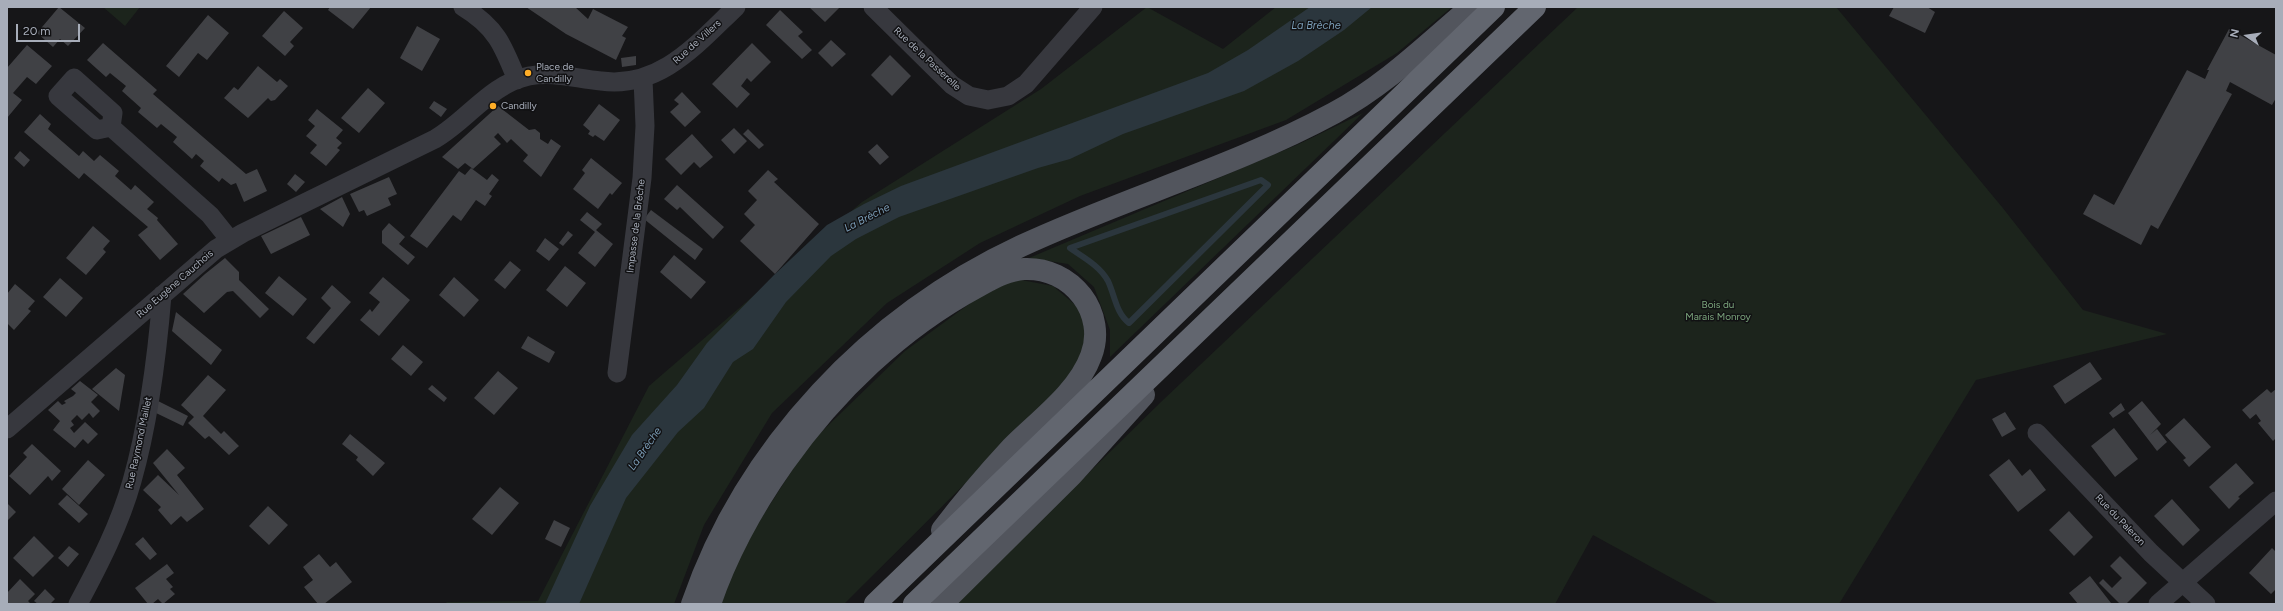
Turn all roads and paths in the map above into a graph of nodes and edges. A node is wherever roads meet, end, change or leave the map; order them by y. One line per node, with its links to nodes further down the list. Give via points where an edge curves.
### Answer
1 (736, 7): 9 (street, Rue de Villers, via 681,59)
2 (873, 7): 3 (street, Rue de la Passerelle, via 952,85 969,96 988,100 1008,96 1026,84)
3 (1093, 7)
4 (1471, 7): 23 (main road, via 1388,78 1336,112 1220,166 1015,249 947,287 900,320 836,376 794,422 771,453 723,533)
5 (1494, 7): 20 (highway)
6 (1535, 7): 11 (highway)
7 (1544, 7): 11 (highway)
8 (468, 10): 10 (street, via 491,27)
9 (643, 79): 10 (street, Rue de Villers, via 616,82 544,74); 16 (street, Impasse de la Brèche, via 643,171)
10 (517, 80): 13 (street, Rue Eugène Cauchois, via 486,98 451,129)
11 (1458, 81): 15 (highway)
12 (111, 127): 13 (street, via 210,215)
13 (230, 240): 14 (street, Rue Eugène Cauchois, via 202,260)
14 (162, 295): 17 (street, Rue Eugène Cauchois); 22 (street, Rue Raymond Maillet, via 154,368 132,481 113,532)
15 (1200, 330): 26 (highway); 27 (main road, via 1072,475)
16 (617, 373)
17 (7, 429)
18 (2037, 433): 21 (street, Rue du Paleron)
19 (2276, 501): 21 (street)
20 (914, 567): 24 (main road, via 970,493 1070,390 1087,365 1096,336 1091,312 1078,291 1062,278 1042,270 1024,269 992,279 952,302 920,325 860,374 810,429 773,480 738,538); 25 (highway)
21 (2181, 583): 28 (street); 29 (street, Rue du Paleron)
22 (78, 604)
23 (692, 604)
24 (710, 604)
25 (875, 604)
26 (914, 604)
27 (942, 604)
28 (2158, 604)
29 (2206, 604)

